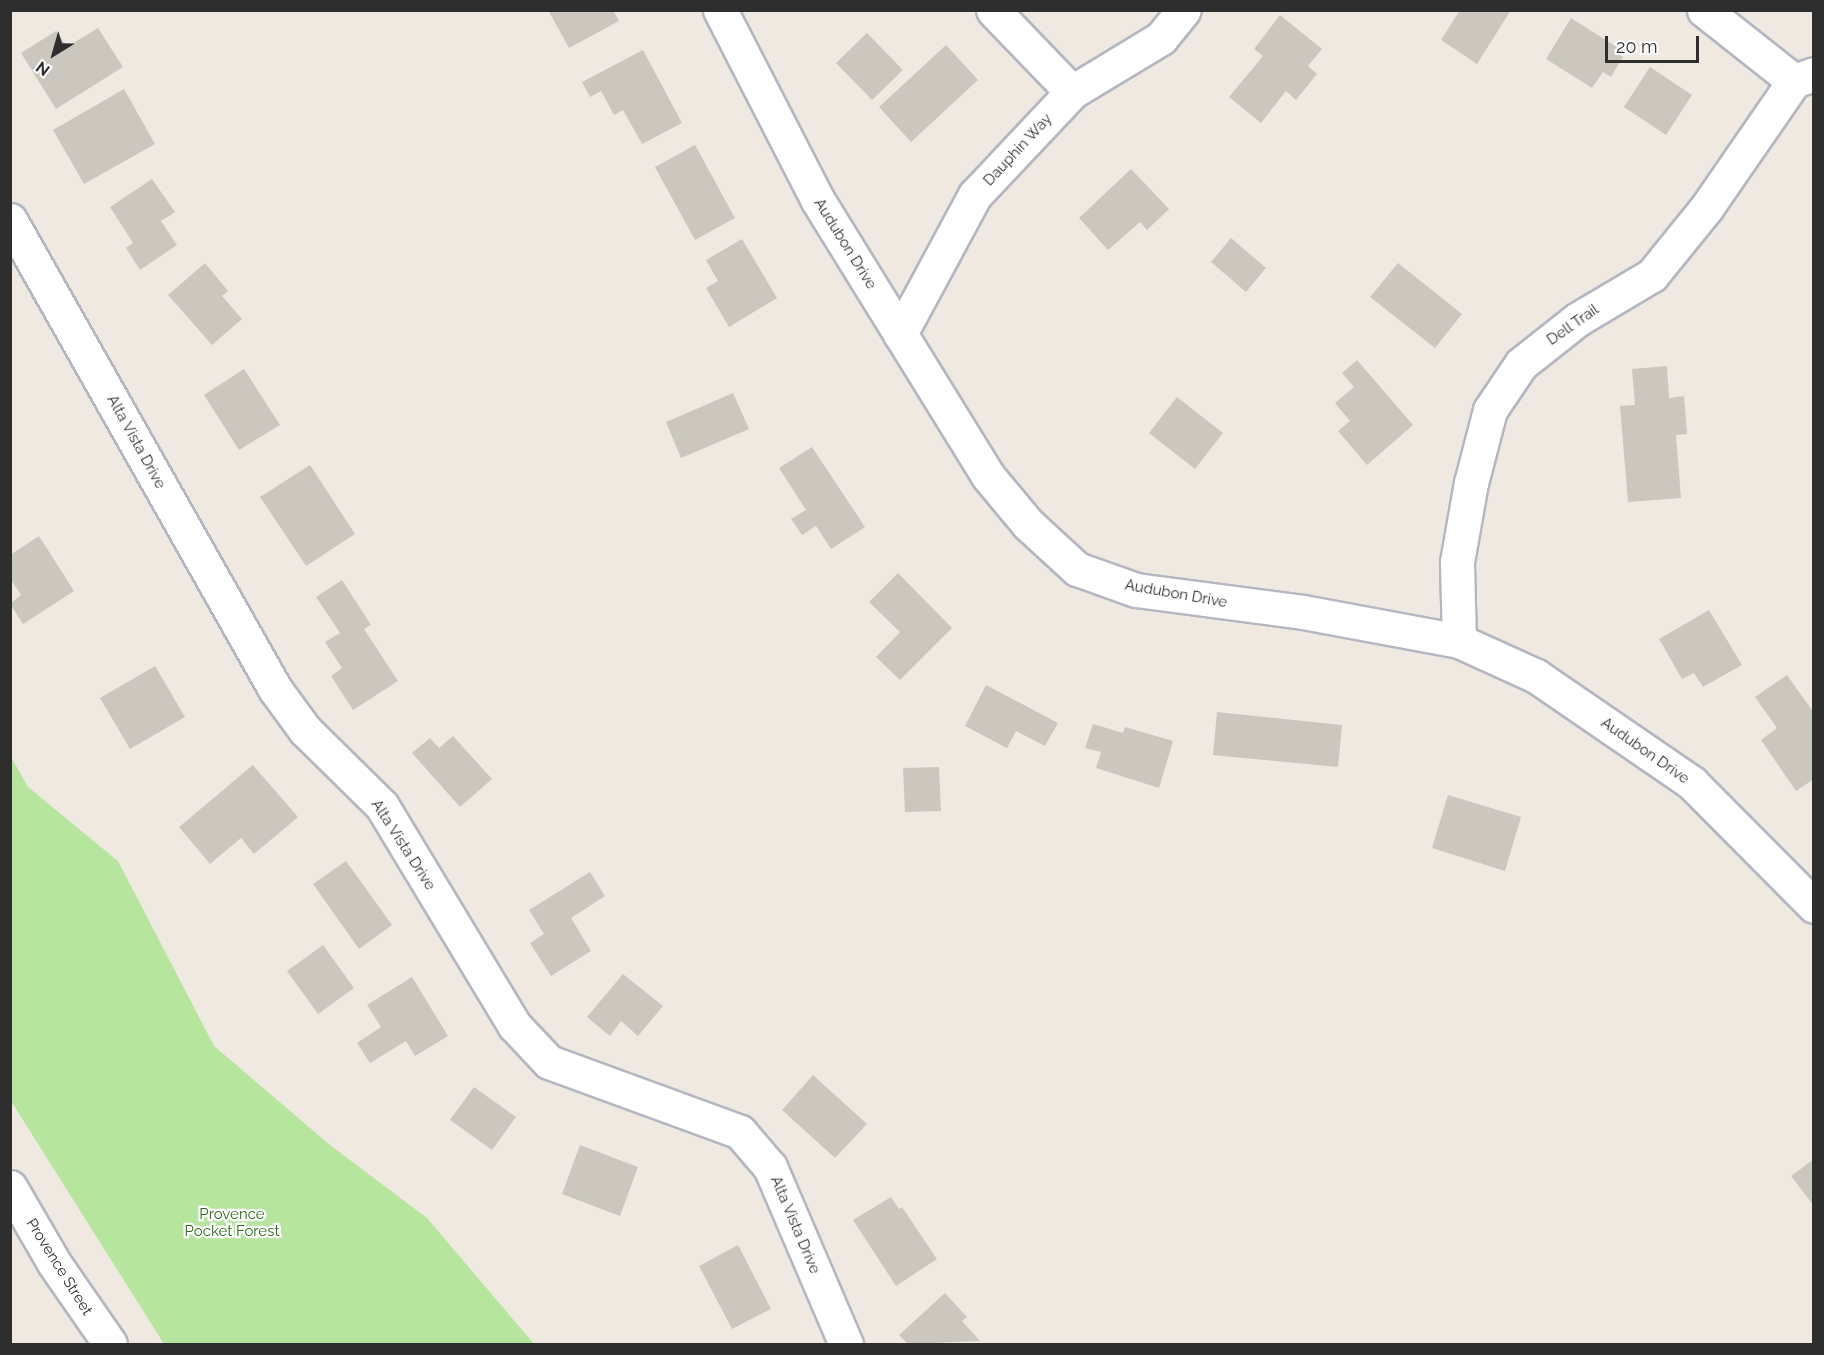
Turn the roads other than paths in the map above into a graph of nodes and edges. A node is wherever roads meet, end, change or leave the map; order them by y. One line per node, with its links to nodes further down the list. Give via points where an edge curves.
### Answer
1 (720, 10): 8 (street, Audubon Drive, via 817,199)
2 (993, 10): 6 (street)
3 (1184, 10): 6 (street, Dauphin Way, via 1161,38)
4 (1704, 10): 5 (street)
5 (1804, 77): 9 (street, Dell Trail, via 1652,275 1578,319 1521,364 1490,410 1471,483 1458,562)
6 (1072, 92): 8 (street, Dauphin Way, via 975,195)
7 (10, 220): 13 (street, Alta Vista Drive, via 275,689 305,730 382,806 514,1025 549,1062 740,1132 770,1167)
8 (900, 333): 9 (street, Audubon Drive, via 988,476 1028,524 1077,569 1136,590 1303,612)
9 (1459, 641): 10 (street, Audubon Drive, via 1536,676 1692,783)
10 (1814, 906)
11 (10, 1187): 12 (street, Provence Street, via 54,1263)
12 (110, 1344)
13 (846, 1344)

